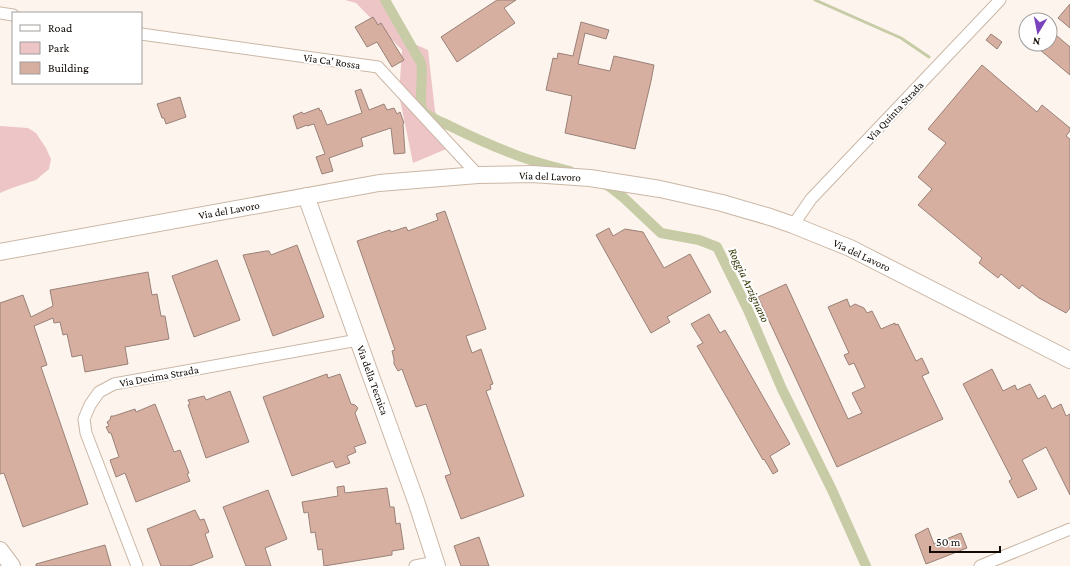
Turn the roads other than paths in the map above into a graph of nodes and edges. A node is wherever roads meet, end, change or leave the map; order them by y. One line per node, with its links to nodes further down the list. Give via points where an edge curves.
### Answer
1 (1000, 0): 7 (street, Via Quinta Strada, via 811,199)
2 (0, 14): 3 (street)
3 (12, 15)
4 (142, 34): 5 (street, Via Ca' Rossa, via 378,67)
5 (478, 175): 6 (street, Via del Lavoro, via 379,183); 7 (street, Via del Lavoro, via 532,174 590,178 660,189 722,203)
6 (306, 196): 8 (street, Via del Lavoro); 9 (street, Via della Tecnica)
7 (793, 225): 10 (street, Via del Lavoro, via 850,248)
8 (0, 252)
9 (358, 340): 13 (street, Via della Tecnica); 15 (street, Via Decima Strada, via 114,384 100,392 84,419 86,433)
10 (1070, 360)
11 (1070, 529): 17 (street)
12 (0, 550): 14 (street)
13 (436, 564): 16 (street)
14 (12, 566)
15 (137, 566)
16 (415, 566)
17 (980, 566)

